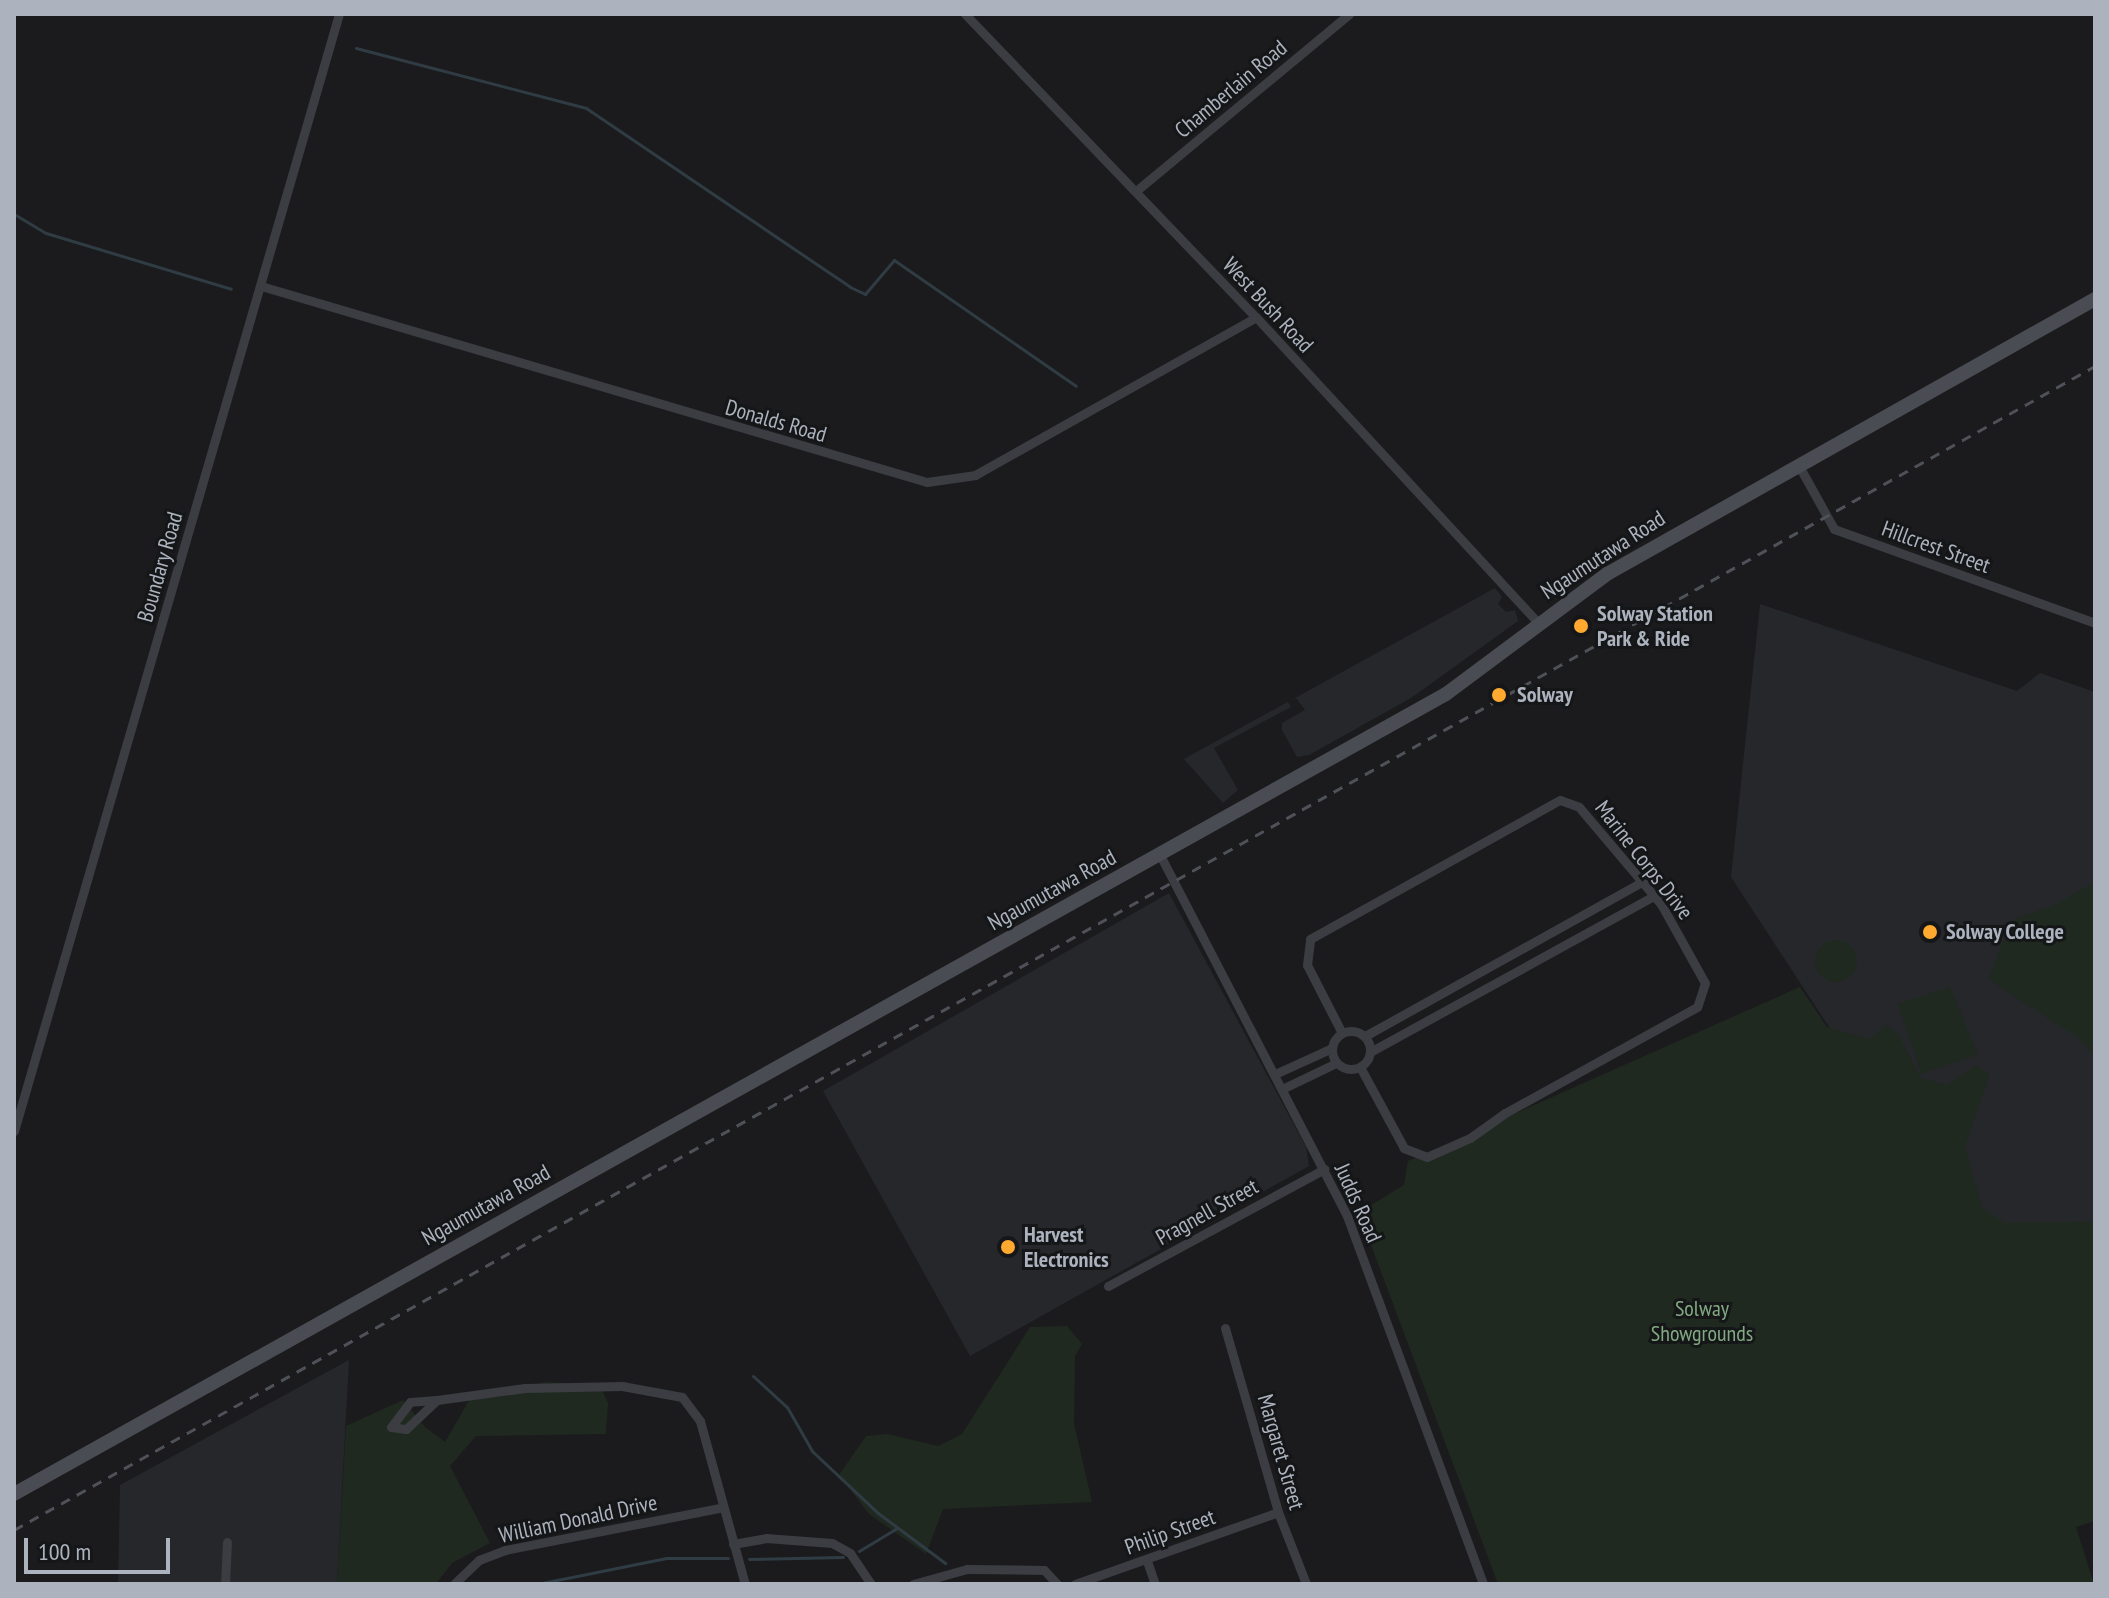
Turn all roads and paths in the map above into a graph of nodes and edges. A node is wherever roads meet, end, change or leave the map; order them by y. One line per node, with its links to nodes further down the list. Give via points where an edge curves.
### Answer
1 (339, 14): 5 (street, Boundary Road)
2 (965, 14): 4 (street, West Bush Road)
3 (1349, 14): 4 (street, Chamberlain Road)
4 (1136, 191): 7 (street, West Bush Road)
5 (261, 286): 7 (street, Donalds Road, via 927,482 975,475); 28 (street, Boundary Road)
6 (2095, 299): 8 (main road, Ngaumutawa Road)
7 (1256, 317): 10 (street, West Bush Road)
8 (1799, 466): 9 (street, Hillcrest Street, via 1834,529); 10 (main road, Ngaumutawa Road, via 1607,574)
9 (2095, 623)
10 (1539, 624): 11 (main road, Ngaumutawa Road, via 1446,694)
11 (1160, 855): 26 (street, Judds Road); 33 (main road, Ngaumutawa Road)
12 (1643, 881): 13 (street, Marine Corps Drive); 14 (street); 20 (street, Marine Corps Drive, via 1579,807 1569,801 1550,802 1310,939 1307,965)
13 (1655, 895): 15 (street); 25 (street, Marine Corps Drive, via 1705,983 1697,1007 1505,1113 1470,1138 1427,1157 1404,1148)
14 (1594, 911): 15 (street); 16 (street)
15 (1601, 923): 17 (street)
16 (1522, 950): 17 (street); 18 (street)
17 (1529, 965): 19 (street)
18 (1450, 991): 19 (street); 21 (street)
19 (1457, 1004): 23 (street)
20 (1342, 1033): 21 (street); 22 (street)
21 (1365, 1036): 23 (street)
22 (1332, 1048): 24 (street); 26 (street)
23 (1370, 1052): 25 (street)
24 (1336, 1063): 25 (street, via 1347,1069); 27 (street)
25 (1360, 1067)
26 (1275, 1074): 27 (street, Judds Road)
27 (1282, 1089): 29 (street, Judds Road)
28 (14, 1131)
29 (1324, 1169): 30 (street, Pragnell Street); 48 (street, Judds Road, via 1347,1216)
30 (1108, 1286)
31 (1225, 1328): 35 (street, Margaret Street)
32 (437, 1400): 32 (street, via 406,1429 391,1427 410,1402); 34 (street, via 560,1385 670,1393 693,1407 700,1421)
33 (14, 1494)
34 (720, 1508): 37 (street); 40 (street, William Donald Drive, via 505,1550 479,1560)
35 (1278, 1512): 38 (street, Philip Street); 47 (street, Margaret Street)
36 (227, 1542): 39 (street)
37 (733, 1544): 41 (street); 42 (street, via 766,1538 832,1543 850,1553)
38 (1147, 1561): 45 (street, Philip Street); 46 (street)
39 (225, 1584)
40 (454, 1584)
41 (745, 1584)
42 (871, 1584)
43 (913, 1584): 44 (street, via 967,1569 1044,1570)
44 (1057, 1584)
45 (1075, 1584)
46 (1155, 1584)
47 (1306, 1584)
48 (1483, 1584)

